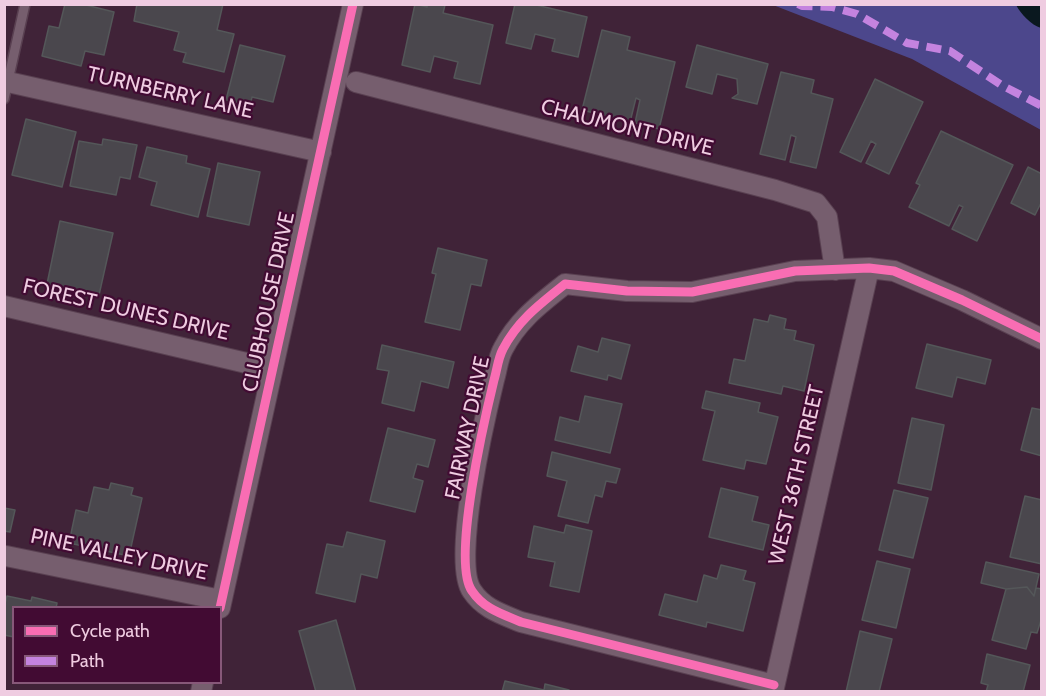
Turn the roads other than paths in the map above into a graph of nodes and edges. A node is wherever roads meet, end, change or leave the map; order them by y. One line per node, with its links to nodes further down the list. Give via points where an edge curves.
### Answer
1 (25, 4): 4 (lane)
2 (353, 4): 5 (street, CLUBHOUSE DRIVE)
3 (356, 82): 7 (street, CHAUMONT DRIVE, via 816,203 827,217)
4 (6, 90): 5 (street, TURNBERRY LANE)
5 (321, 152): 10 (street, CLUBHOUSE DRIVE)
6 (869, 268): 7 (street, FAIRWAY DRIVE); 9 (street, via 902,274); 13 (street, WEST 36TH STREET)
7 (835, 270): 13 (street, FAIRWAY DRIVE, via 795,271 692,292 627,291 565,284 526,315 502,351 468,505 466,566 470,590 487,608 521,622)
8 (4, 306): 10 (street, FOREST DUNES DRIVE)
9 (1041, 339)
10 (272, 369): 12 (street, CLUBHOUSE DRIVE)
11 (6, 556): 12 (street, PINE VALLEY DRIVE)
12 (221, 604)
13 (774, 688)

